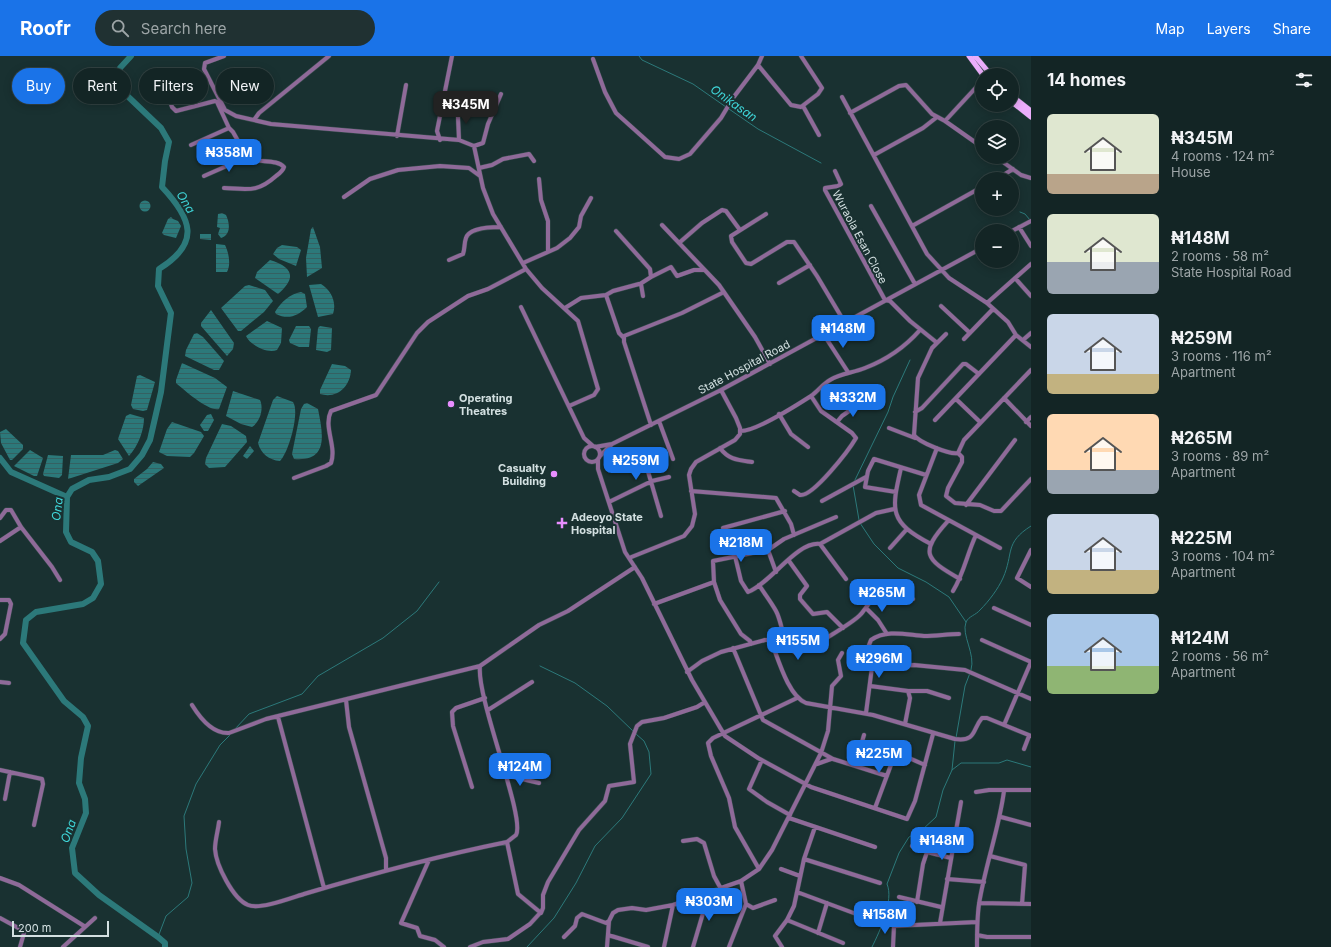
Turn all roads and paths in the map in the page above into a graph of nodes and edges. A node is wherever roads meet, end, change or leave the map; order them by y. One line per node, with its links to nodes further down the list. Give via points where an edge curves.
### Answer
1 (224, 56): 24 (street, via 205,63 204,69)
2 (329, 56): 29 (street, via 259,113)
3 (452, 56): 34 (street, via 437,131)
4 (762, 56): 9 (street)
5 (801, 56): 20 (street, via 822,88)
6 (969, 56): 10 (main road)
7 (975, 56): 11 (main road)
8 (593, 59): 9 (street, via 616,113 665,158 679,159 696,149)
9 (758, 65): 20 (street, via 791,105)
10 (978, 68)
11 (985, 68)
12 (406, 85): 33 (street)
13 (975, 89): 30 (street)
14 (501, 94): 38 (street, via 483,142)
15 (842, 97): 25 (street)
16 (1019, 102): 23 (main road)
17 (208, 103): 26 (street, via 218,103)
18 (173, 104): 19 (street, via 178,111)
19 (204, 104)
20 (803, 106): 32 (street)
21 (461, 108): 35 (street, via 458,117)
22 (1019, 108): 28 (main road)
23 (1031, 111)
24 (228, 112): 26 (street); 29 (street)
25 (850, 113): 27 (street, via 899,86 906,85 928,111); 39 (street)
26 (223, 116): 31 (street)
27 (938, 117): 30 (street); 39 (street)
28 (1031, 117)
29 (254, 120): 33 (street, via 270,124)
30 (945, 121): 36 (street)
31 (229, 128): 37 (street); 40 (street)
32 (819, 134)
33 (397, 136): 34 (street)
34 (440, 140): 35 (street)
35 (459, 140): 38 (street)
36 (975, 142)
37 (191, 145)
38 (474, 146): 43 (street)
39 (874, 156): 59 (street)
40 (247, 157): 47 (street); 51 (street, via 282,164 284,168 269,183 259,188)
41 (534, 161): 43 (street, via 529,154 503,159)
42 (1006, 164): 44 (street)
43 (478, 168): 48 (street)
44 (1013, 169): 46 (street); 49 (street, via 1021,175)
45 (835, 171): 84 (street, Wuraola Esan Close, via 840,184 825,190)
46 (1008, 172)
47 (204, 176)
48 (480, 176): 53 (street, via 469,168 440,166 398,170 370,179); 60 (street, via 488,202)
49 (1031, 177)
50 (539, 179): 66 (street, via 541,200 548,221)
51 (224, 188)
52 (975, 191): 59 (street)
53 (344, 197)
54 (591, 198): 66 (street, via 575,232 562,244)
55 (871, 206): 79 (street)
56 (766, 214): 62 (street)
57 (1030, 222): 61 (street)
58 (662, 225): 64 (street)
59 (912, 226): 74 (street, via 925,251)
60 (501, 227): 68 (street, via 469,234 463,254); 69 (street)
61 (1019, 227): 65 (street)
62 (740, 230): 64 (street, via 726,210 722,210 702,222); 71 (street, via 731,238 747,264 792,241 797,244)
63 (616, 231): 75 (street, via 650,269)
64 (679, 243): 73 (street)
65 (1031, 246)
66 (548, 251): 69 (street)
67 (975, 252): 74 (street, State Hospital Road)
68 (449, 260)
69 (523, 263): 72 (street)
70 (1031, 264): 76 (street)
71 (810, 265): 77 (street); 90 (street)
72 (526, 269): 88 (street, via 542,288); 144 (street, via 488,289 468,296 423,326 376,395 330,411 328,421 331,463)
73 (704, 270): 75 (street, via 694,270 677,276 671,267); 80 (street)
74 (941, 270): 79 (street, State Hospital Road); 85 (street)
75 (651, 277): 78 (street)
76 (1015, 278): 83 (street); 85 (street)
77 (779, 283)
78 (640, 284): 81 (street); 82 (street)
79 (915, 284): 84 (street, State Hospital Road)
80 (724, 292): 97 (street, via 682,313 626,334); 102 (street)
81 (606, 295): 88 (street, via 581,298); 97 (street, via 619,333)
82 (643, 296)
83 (1031, 296)
84 (884, 300): 90 (street, State Hospital Road); 91 (street, via 890,301)
85 (987, 303): 89 (street)
86 (941, 306): 92 (street)
87 (521, 307): 111 (street)
88 (565, 308): 111 (street, via 578,321 598,389 594,396)
89 (993, 309): 92 (street); 96 (street, via 1008,322)
90 (845, 323): 94 (street, State Hospital Road)
91 (920, 330): 100 (street); 104 (street, via 902,348 864,369)
92 (970, 333): 98 (street)
93 (1031, 333): 99 (street)
94 (824, 334): 102 (street, State Hospital Road); 104 (street)
95 (946, 334): 100 (street)
96 (1016, 335): 99 (street); 105 (street)
97 (624, 338): 120 (street)
98 (964, 339)
99 (1023, 340): 101 (street)
100 (936, 342): 112 (street, via 918,378)
101 (1031, 347)
102 (770, 364): 106 (street, State Hospital Road)
103 (1031, 370): 108 (street)
104 (848, 372): 107 (street, via 830,380)
105 (979, 374): 109 (street); 112 (street, via 963,364 922,408)
106 (721, 390): 115 (street, State Hospital Road); 123 (street)
107 (811, 396): 113 (street); 117 (street, via 822,411)
108 (1004, 398): 118 (street); 119 (street)
109 (956, 399): 116 (street); 118 (street)
110 (859, 404): 117 (street)
111 (569, 406): 124 (street)
112 (915, 412): 125 (street)
113 (779, 414): 123 (street, via 750,430); 129 (street, via 791,434)
114 (1031, 418): 119 (street)
115 (659, 420): 120 (street, State Hospital Road); 135 (street)
116 (935, 420)
117 (837, 422): 147 (street, via 855,435 855,441 830,472 807,494 802,496)
118 (980, 422): 133 (street, via 966,438)
119 (1026, 422): 121 (street)
120 (651, 425): 127 (street, State Hospital Road)
121 (1031, 426)
122 (889, 428): 125 (street)
123 (740, 431): 130 (street, via 735,440)
124 (584, 438): 128 (street); 132 (street)
125 (915, 438): 131 (street)
126 (1015, 440): 152 (street)
127 (612, 444): 128 (street, State Hospital Road); 134 (street)
128 (594, 447): 132 (street, via 589,447); 134 (street, via 598,450)
129 (808, 447)
130 (720, 448): 137 (street, via 733,460); 148 (street, via 693,465 689,471)
131 (937, 448): 133 (street, via 952,454); 141 (street)
132 (585, 451): 136 (street, via 585,457)
133 (958, 453): 152 (street, via 962,457 962,462 946,496 951,501)
134 (599, 457): 136 (street); 140 (street)
135 (673, 459)
136 (591, 462): 140 (street)
137 (752, 462)
138 (647, 468): 146 (street)
139 (901, 468): 141 (street); 143 (street, via 875,458); 149 (street)
140 (598, 469): 151 (street)
141 (926, 474): 158 (street, via 919,502)
142 (670, 477): 146 (street)
143 (866, 477): 149 (street, via 864,486 867,488); 150 (street)
144 (294, 478)
145 (1031, 479): 152 (street, via 1001,511 980,505)
146 (652, 481): 151 (street); 155 (street)
147 (794, 490)
148 (691, 491): 154 (street, via 774,497); 172 (street, via 694,517 687,534)
149 (896, 492): 153 (street)
150 (822, 501)
151 (609, 502): 172 (street, via 623,548)
152 (966, 505)
153 (894, 509): 161 (street, via 902,524); 165 (street, via 876,513)
154 (785, 511): 160 (street); 162 (street)
155 (661, 516)
156 (836, 517): 162 (street)
157 (0, 518): 159 (street, via 6,510 11,510)
158 (948, 521): 163 (street); 166 (street)
159 (21, 527): 164 (street); 178 (street)
160 (723, 528)
161 (908, 529): 166 (street); 167 (street)
162 (794, 535): 169 (street)
163 (976, 535): 168 (street); 177 (street)
164 (0, 541)
165 (820, 544): 173 (street, via 810,544); 176 (street)
166 (931, 544): 177 (street, via 930,558 934,563)
167 (890, 548)
168 (1000, 548)
169 (768, 550): 171 (street); 175 (street)
170 (1031, 550): 181 (street, via 1017,578)
171 (735, 556): 179 (street, via 713,561); 180 (street, via 745,589 750,591)
172 (629, 558): 174 (street)
173 (789, 560): 175 (street); 189 (street, via 807,586 800,594 800,599 813,614 827,612)
174 (635, 567): 185 (street); 202 (street)
175 (776, 572): 180 (street)
176 (846, 579)
177 (960, 579): 182 (street)
178 (60, 580)
179 (714, 582): 185 (street); 198 (street, via 723,606 741,634)
180 (758, 584): 193 (street, via 776,610)
181 (1031, 587)
182 (953, 591)
183 (913, 599): 186 (street, via 892,590 884,590)
184 (0, 600): 195 (street, via 9,600 11,604 5,634)
185 (654, 604): 204 (street)
186 (866, 608): 189 (street); 190 (street, via 878,620)
187 (994, 608): 188 (street)
188 (1031, 625)
189 (843, 628): 193 (street, via 798,653 792,651)
190 (883, 630): 191 (street); 194 (street)
191 (887, 634): 192 (street); 194 (street)
192 (959, 634)
193 (784, 636): 197 (street)
194 (880, 636): 203 (street, via 870,642)
195 (0, 639)
196 (982, 640): 201 (street)
197 (771, 641): 198 (street); 212 (street)
198 (751, 644): 199 (street)
199 (734, 648): 204 (street, via 712,656); 221 (street)
200 (842, 653): 218 (street, via 838,660 841,676 832,686)
201 (1031, 662): 210 (street)
202 (480, 666): 211 (street); 215 (street)
203 (872, 667): 208 (street); 210 (street, via 914,665 965,670)
204 (687, 672): 216 (street)
205 (0, 682): 207 (street)
206 (532, 682): 219 (street)
207 (9, 683)
208 (870, 686): 209 (street); 220 (street)
209 (908, 691): 213 (street, via 928,691); 223 (street, via 910,698)
210 (1017, 693): 214 (street); 224 (street)
211 (485, 698): 219 (street); 242 (street, via 456,708 452,712 453,726)
212 (797, 698): 218 (street, via 806,703); 221 (street)
213 (949, 698)
214 (1031, 699)
215 (346, 700): 222 (street); 266 (street, via 349,727 386,858)
216 (705, 702): 225 (street); 287 (street, via 664,718 642,722 637,726 630,744 634,782 609,786 605,801 579,830 548,882)
217 (192, 705): 222 (street, via 207,724 226,733)
218 (829, 708): 220 (street); 230 (street, via 828,731)
219 (488, 710): 238 (street)
220 (866, 713): 223 (street)
221 (760, 716): 225 (street); 230 (street, via 786,735)
222 (278, 717): 273 (street)
223 (905, 724): 226 (street)
224 (1004, 725): 226 (street, via 982,718 972,736 963,740); 228 (street)
225 (723, 733): 232 (street, via 731,741); 264 (street, via 708,743 711,756 725,787 735,828)
226 (933, 734): 234 (street)
227 (864, 735): 235 (street)
228 (1030, 736): 229 (street)
229 (1024, 749)
230 (821, 753): 231 (street); 233 (street)
231 (831, 759): 233 (street); 235 (street)
232 (762, 760): 241 (street); 249 (street, via 749,789)
233 (816, 764): 241 (street)
234 (925, 765): 239 (street, via 897,754); 248 (street, via 908,819)
235 (855, 766): 239 (street)
236 (0, 770): 237 (street)
237 (10, 772): 246 (street); 252 (street, via 40,778 43,781)
238 (505, 775): 240 (street); 255 (street, via 518,829 516,835)
239 (887, 776): 248 (street)
240 (539, 783)
241 (806, 784): 248 (street); 249 (street)
242 (472, 787)
243 (1004, 790): 244 (street); 245 (street); 250 (street)
244 (1031, 790)
245 (976, 792)
246 (4, 799)
247 (961, 802): 261 (street)
248 (875, 808)
249 (789, 816): 254 (street); 264 (street)
250 (1000, 817): 253 (street); 260 (street)
251 (219, 822): 273 (street, via 215,847 218,864 223,875 245,904 256,907)
252 (34, 825)
253 (1031, 825)
254 (815, 827): 258 (street); 262 (street)
255 (507, 842): 263 (street); 287 (street, via 518,894)
256 (683, 842): 274 (street, via 697,839 704,843 714,876)
257 (912, 846): 259 (street)
258 (875, 847)
259 (927, 852): 261 (street); 279 (street)
260 (990, 856): 271 (street); 283 (street, via 1025,865)
261 (950, 858): 269 (street)
262 (804, 859): 267 (street); 272 (street)
263 (429, 860): 266 (street); 305 (street, via 402,923 417,928 420,936 435,940)
264 (759, 869): 270 (street)
265 (781, 869): 267 (street)
266 (386, 870): 273 (street)
267 (800, 876): 275 (street)
268 (0, 878): 295 (street, via 19,885)
269 (947, 879): 271 (street); 286 (street)
270 (741, 881): 274 (street); 282 (street)
271 (984, 882): 281 (street)
272 (880, 884)
273 (324, 888)
274 (721, 889): 276 (street)
275 (797, 892): 280 (street); 291 (street)
276 (709, 893): 285 (street); 311 (street)
277 (899, 898): 279 (street)
278 (776, 900): 282 (street, via 753,908)
279 (917, 902): 286 (street)
280 (827, 903): 290 (street); 296 (street)
281 (979, 903): 283 (street); 294 (street)
282 (746, 904): 312 (street)
283 (1022, 904): 284 (street)
284 (1031, 904)
285 (673, 905): 292 (street, via 646,910 623,909 614,913); 310 (street)
286 (941, 907): 293 (street)
287 (541, 912): 306 (street, via 530,924 508,938)
288 (0, 918): 303 (street, via 22,930 24,933)
289 (95, 918): 295 (street)
290 (867, 918)
291 (787, 920): 296 (street); 313 (street, via 775,936)
292 (609, 921): 297 (street); 299 (street, via 606,923 582,914)
293 (940, 922): 294 (street); 314 (street, via 894,926)
294 (977, 922): 298 (street)
295 (84, 926): 304 (street)
296 (818, 933): 302 (street)
297 (608, 935): 301 (street); 307 (street)
298 (977, 935): 300 (street); 315 (street)
299 (564, 937)
300 (1031, 937)
301 (632, 943): 308 (street); 309 (street)
302 (843, 943)
303 (20, 947)
304 (63, 947)
305 (444, 947)
306 (470, 947)
307 (607, 947)
308 (629, 947)
309 (648, 947)
310 (664, 947)
311 (693, 947)
312 (729, 947)
313 (781, 947)
314 (893, 947)
315 (977, 947)

